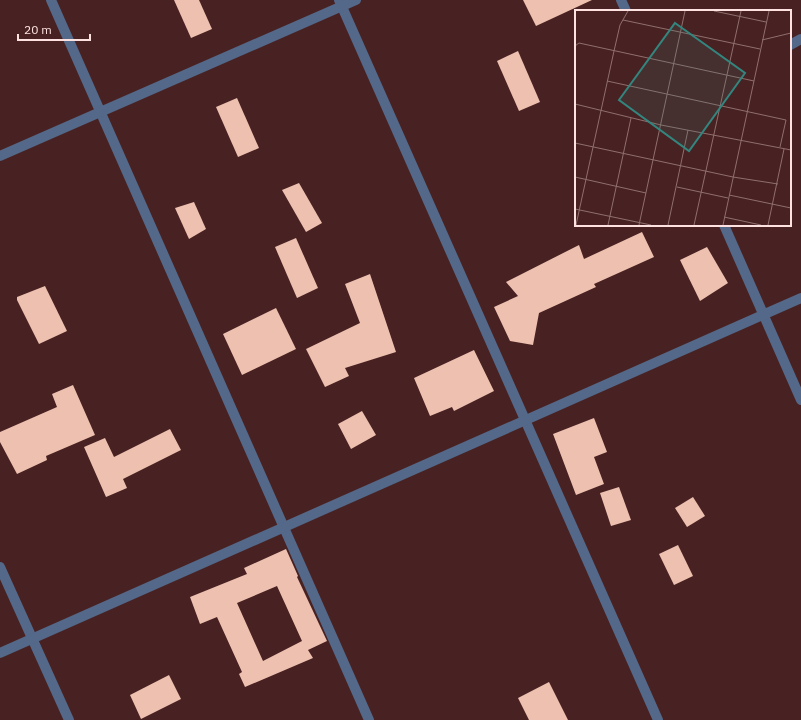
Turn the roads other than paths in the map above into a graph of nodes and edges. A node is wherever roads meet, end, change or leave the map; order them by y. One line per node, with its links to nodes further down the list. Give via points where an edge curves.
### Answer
1 (51, 0): 8 (street)
2 (356, 0): 4 (street)
3 (621, 0): 5 (street)
4 (340, 3): 8 (street); 14 (street)
5 (626, 10)
6 (801, 40): 7 (street)
7 (791, 45)
8 (101, 112): 9 (street); 15 (street)
9 (0, 156)
10 (724, 226): 12 (street)
11 (801, 298): 12 (street)
12 (764, 314): 13 (street); 14 (street)
13 (801, 400)
14 (525, 422): 15 (street); 21 (street)
15 (284, 528): 17 (street); 20 (street)
16 (0, 567): 17 (street)
17 (31, 639): 18 (street); 19 (street)
18 (0, 653)
19 (69, 720)
20 (369, 720)
21 (658, 720)

